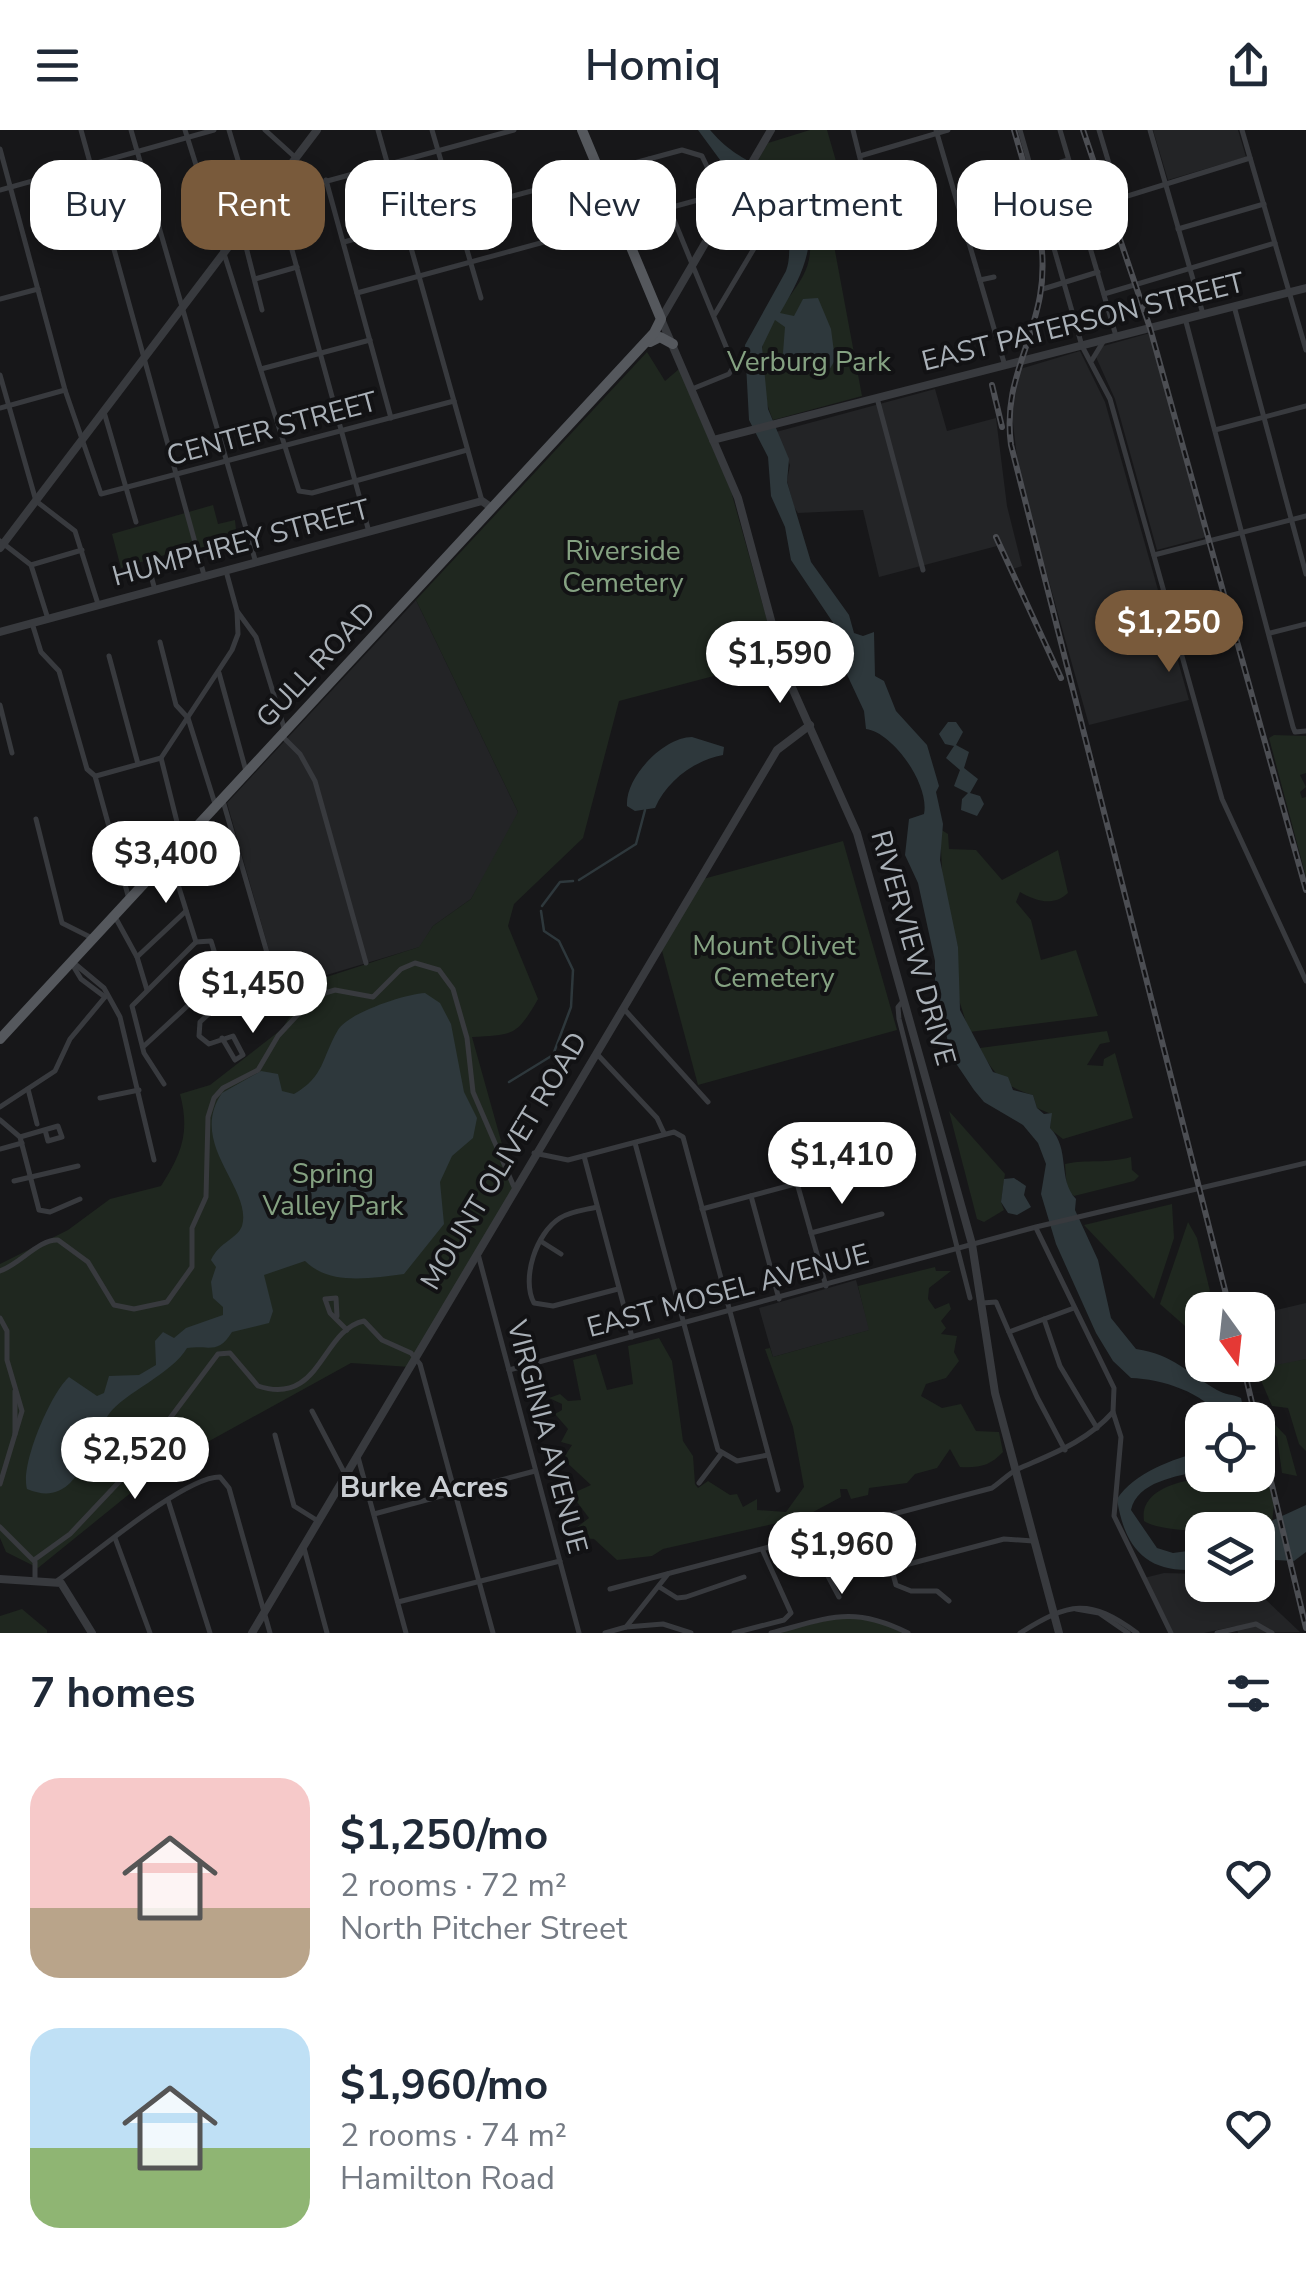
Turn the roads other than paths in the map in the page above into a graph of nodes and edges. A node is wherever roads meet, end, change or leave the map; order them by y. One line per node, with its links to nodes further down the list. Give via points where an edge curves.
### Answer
1 (82, 130): 28 (street)
2 (131, 130): 23 (street)
3 (214, 130): 20 (street)
4 (230, 130): 30 (street)
5 (265, 130): 25 (street)
6 (318, 130): 25 (street)
7 (378, 130): 31 (street)
8 (432, 130): 22 (street)
9 (514, 130): 22 (street)
10 (582, 130): 34 (main road, RIVERVIEW DRIVE)
11 (853, 130): 24 (street)
12 (948, 130): 19 (street)
13 (1020, 130): 39 (street)
14 (1060, 130): 40 (street)
15 (1099, 130): 41 (street)
16 (1150, 130): 45 (street)
17 (1242, 130): 26 (street)
18 (767, 132): 37 (street)
19 (937, 132): 24 (street); 49 (street)
20 (186, 134): 23 (street); 70 (street)
21 (0, 148): 46 (street)
22 (438, 150): 32 (street); 33 (street)
23 (136, 152): 29 (street); 90 (street)
24 (860, 156): 38 (street)
25 (296, 158)
26 (1250, 158): 45 (street); 52 (street)
27 (649, 159): 35 (street); 36 (street, via 690,150)
28 (90, 160)
29 (106, 160)
30 (238, 160)
31 (387, 160)
32 (402, 160)
33 (441, 160)
34 (593, 160)
35 (645, 160)
36 (704, 160)
37 (754, 160)
38 (861, 160)
39 (1029, 160)
40 (1068, 160)
41 (1108, 160)
42 (345, 175): 43 (street)
43 (326, 180): 55 (street)
44 (30, 181): 46 (street)
45 (1166, 183): 50 (street); 54 (street)
46 (10, 187): 47 (street); 81 (street)
47 (0, 190)
48 (957, 193): 49 (street)
49 (954, 194): 51 (street)
50 (1128, 194)
51 (957, 204)
52 (1264, 204): 54 (street); 56 (street)
53 (676, 221): 72 (street)
54 (1178, 229): 74 (street)
55 (344, 242): 84 (street)
56 (1275, 243): 74 (street); 85 (street)
57 (532, 245): 71 (street)
58 (115, 250): 103 (street)
59 (226, 250): 70 (street)
60 (247, 250): 78 (street)
61 (291, 250): 73 (street)
62 (411, 250): 76 (street)
63 (467, 250): 71 (street)
64 (631, 250): 95 (main road, RIVERVIEW DRIVE)
65 (702, 250): 72 (street)
66 (751, 250): 92 (street)
67 (971, 250): 79 (street)
68 (1055, 250): 80 (street)
69 (1092, 250): 75 (street)
70 (224, 253): 90 (street); 106 (street)
71 (470, 262): 76 (street); 88 (street)
72 (694, 263): 92 (street); 95 (street)
73 (297, 267): 78 (street); 102 (street)
74 (1190, 268): 86 (street); 93 (street)
75 (1098, 272): 80 (street); 86 (street)
76 (418, 277): 84 (street); 111 (street)
77 (994, 277): 79 (street)
78 (254, 279): 91 (street)
79 (980, 280): 105 (street)
80 (1064, 282): 83 (street); 99 (street)
81 (38, 288): 87 (street); 109 (street)
82 (1306, 288): 85 (street, EAST PATERSON STREET)
83 (1043, 289)
84 (357, 293): 97 (street)
85 (1290, 293): 89 (street, EAST PATERSON STREET); 101 (street)
86 (1104, 294): 96 (street)
87 (0, 298)
88 (480, 298)
89 (1234, 306): 93 (street, EAST PATERSON STREET); 116 (street)
90 (184, 307): 103 (street); 124 (street)
91 (262, 310)
92 (715, 314): 108 (street, via 733,371)
93 (1204, 314): 94 (street, EAST PATERSON STREET)
94 (1185, 318): 96 (street, EAST PATERSON STREET); 118 (street)
95 (661, 319): 98 (street, RIVERVIEW DRIVE); 100 (main road, GULL ROAD)
96 (1112, 337): 99 (street, EAST PATERSON STREET); 104 (street, via 1098,345)
97 (370, 340): 102 (street); 117 (street)
98 (673, 344): 100 (main road, via 658,337); 108 (street, RIVERVIEW DRIVE)
99 (1082, 346): 104 (street); 105 (street, EAST PATERSON STREET)
100 (641, 348): 129 (main road, GULL ROAD)
101 (1306, 350)
102 (321, 353): 106 (street); 119 (street)
103 (145, 359): 115 (street); 125 (street)
104 (1092, 360): 137 (street)
105 (1005, 366): 110 (street, EAST PATERSON STREET)
106 (260, 369): 122 (street)
107 (0, 375): 112 (street)
108 (692, 389): 120 (street, RIVERVIEW DRIVE)
109 (65, 390): 112 (street); 121 (street)
110 (877, 398): 120 (street, EAST PATERSON STREET); 141 (street)
111 (454, 401): 117 (street, CENTER STREET); 123 (street)
112 (8, 406): 114 (street); 128 (street)
113 (1306, 406): 116 (street)
114 (0, 408)
115 (104, 412): 121 (street); 127 (street)
116 (1264, 417): 118 (street); 131 (street)
117 (391, 418): 119 (street, CENTER STREET)
118 (1215, 430): 134 (street)
119 (342, 431): 122 (street, CENTER STREET); 126 (street)
120 (713, 440): 158 (street, RIVERVIEW DRIVE)
121 (80, 443): 127 (street, CENTER STREET, via 101,494); 128 (street)
122 (282, 446): 124 (street, CENTER STREET); 126 (street, via 301,493)
123 (467, 450): 126 (street); 129 (street)
124 (228, 461): 125 (street, CENTER STREET); 139 (street)
125 (178, 475): 127 (street, CENTER STREET); 144 (street)
126 (355, 481): 133 (street)
127 (126, 489): 132 (street)
128 (36, 501): 135 (street); 136 (street, via 73,529)
129 (487, 505): 133 (street, HUMPHREY STREET); 160 (main road, GULL ROAD)
130 (1306, 516): 131 (street)
131 (1292, 519): 134 (street); 143 (street)
132 (136, 522)
133 (369, 532): 139 (street, HUMPHREY STREET)
134 (1242, 532): 137 (street); 152 (street)
135 (1, 544): 140 (street)
136 (82, 550): 140 (street); 146 (street)
137 (1154, 555): 179 (street, via 1222,799)
138 (147, 562): 145 (street)
139 (256, 563): 142 (street, HUMPHREY STREET)
140 (30, 565): 148 (street)
141 (923, 570)
142 (226, 571): 144 (street, HUMPHREY STREET); 147 (street)
143 (1306, 574)
144 (205, 577): 145 (street, HUMPHREY STREET)
145 (154, 590): 146 (street, HUMPHREY STREET)
146 (98, 605): 148 (street, HUMPHREY STREET)
147 (237, 610): 155 (street, via 236,640); 160 (street, via 256,637)
148 (48, 618): 149 (street, HUMPHREY STREET)
149 (32, 623): 151 (street, HUMPHREY STREET); 165 (street, via 41,652 59,671 87,769)
150 (1306, 624): 152 (street)
151 (0, 632)
152 (1269, 634): 159 (street, via 1295,732)
153 (160, 642): 157 (street, via 176,706)
154 (109, 656): 163 (street)
155 (219, 673): 157 (street); 164 (street)
156 (0, 705): 161 (street)
157 (188, 718): 162 (street); 166 (street)
158 (810, 725): 183 (street, RIVERVIEW DRIVE, via 852,817); 184 (street, MOUNT OLIVET ROAD, via 780,746)
159 (1306, 731)
160 (284, 734): 164 (main road, GULL ROAD); 177 (street, via 317,788)
161 (12, 753)
162 (161, 758): 163 (street); 168 (street)
163 (138, 764): 165 (street)
164 (247, 774): 166 (main road, GULL ROAD)
165 (95, 776): 170 (street)
166 (220, 804): 168 (main road, GULL ROAD); 181 (street)
167 (36, 819): 173 (street, via 62,923)
168 (182, 844): 169 (main road, GULL ROAD)
169 (170, 857): 170 (main road, GULL ROAD); 171 (street)
170 (129, 900): 172 (main road, GULL ROAD)
171 (186, 911): 174 (street); 175 (street)
172 (114, 915): 173 (main road, GULL ROAD); 175 (street)
173 (93, 939): 176 (main road, GULL ROAD)
174 (196, 942): 178 (street, via 211,941); 180 (street)
175 (137, 957): 180 (street)
176 (71, 962): 182 (street); 185 (main road, GULL ROAD)
177 (366, 963)
178 (221, 974): 186 (street, via 228,996 200,1022 198,1033 209,1044); 187 (street)
179 (1306, 981)
180 (149, 989): 187 (street, via 132,1006)
181 (278, 994)
182 (105, 996): 190 (street, via 54,1071); 191 (street, via 120,1017)
183 (905, 998): 220 (street, RIVERVIEW DRIVE); 221 (street, via 898,1006 902,1034)
184 (622, 1007): 188 (street, MOUNT OLIVET ROAD); 193 (street)
185 (1, 1034)
186 (222, 1038): 186 (street, via 235,1060 243,1055 233,1036)
187 (142, 1048): 189 (street)
188 (595, 1052): 198 (street); 202 (street, MOUNT OLIVET ROAD)
189 (164, 1084)
190 (28, 1089): 194 (street); 196 (street)
191 (139, 1090): 192 (street); 204 (street)
192 (100, 1098)
193 (708, 1102)
194 (0, 1106)
195 (0, 1120): 199 (street)
196 (37, 1124)
197 (45, 1130): 199 (street)
198 (665, 1134): 200 (street); 215 (street, via 681,1133)
199 (21, 1140): 201 (street); 208 (street)
200 (635, 1143): 203 (street); 235 (street)
201 (0, 1148)
202 (534, 1153): 203 (street, via 554,1161); 211 (street, MOUNT OLIVET ROAD)
203 (584, 1156): 214 (street)
204 (152, 1158)
205 (1306, 1163): 217 (street, EAST MOSEL AVENUE)
206 (78, 1166): 208 (street)
207 (866, 1166): 210 (street)
208 (30, 1177): 209 (street); 213 (street, via 40,1210)
209 (14, 1181)
210 (797, 1183): 212 (street); 218 (street)
211 (514, 1187): 222 (street, MOUNT OLIVET ROAD); 224 (street, via 473,1092 452,985 434,967 411,963 373,998 335,990 315,996 258,1070 217,1094 208,1112 206,1197 192,1228 192,1267 166,1302 134,1309 114,1305 88,1262 53,1239)
212 (751, 1196): 215 (street); 228 (street)
213 (80, 1200)
214 (598, 1207): 219 (street, via 557,1220); 226 (street)
215 (702, 1209): 231 (street)
216 (882, 1214): 218 (street)
217 (1036, 1227): 220 (street, EAST MOSEL AVENUE); 230 (street)
218 (811, 1233): 225 (street)
219 (542, 1242): 223 (street); 226 (street, via 528,1277 536,1305)
220 (972, 1244): 221 (street, EAST MOSEL AVENUE); 229 (street, RIVERVIEW DRIVE)
221 (957, 1250): 225 (street, EAST MOSEL AVENUE); 227 (street)
222 (477, 1251): 239 (street, MOUNT OLIVET ROAD); 240 (street, VIRGINIA AVENUE)
223 (561, 1254)
224 (0, 1271)
225 (826, 1287): 228 (street, EAST MOSEL AVENUE)
226 (618, 1288): 238 (street)
227 (970, 1298)
228 (780, 1299): 231 (street, EAST MOSEL AVENUE)
229 (981, 1302): 237 (street, via 996,1302); 249 (street, RIVERVIEW DRIVE)
230 (1074, 1308): 234 (street); 242 (street, via 1114,1388)
231 (730, 1312): 235 (street, EAST MOSEL AVENUE); 248 (street)
232 (337, 1316): 236 (street)
233 (0, 1318): 253 (street, via 22,1411)
234 (1044, 1320): 237 (street); 243 (street, via 1060,1366)
235 (683, 1325): 238 (street, EAST MOSEL AVENUE); 247 (street)
236 (347, 1330): 239 (street, via 366,1322 382,1340); 266 (street, via 310,1376 282,1388 258,1386 230,1354 218,1354 135,1465 70,1534)
237 (1009, 1332): 245 (street)
238 (632, 1338): 240 (street, EAST MOSEL AVENUE)
239 (416, 1356): 246 (street, MOUNT OLIVET ROAD); 255 (street)
240 (509, 1370): 250 (street, VIRGINIA AVENUE)
241 (312, 1410): 251 (street)
242 (1113, 1412): 243 (street); 302 (street, via 1122,1438 1114,1516)
243 (1098, 1428): 245 (street)
244 (275, 1435): 259 (street, via 292,1502)
245 (1065, 1450): 249 (street)
246 (357, 1454): 251 (street, MOUNT OLIVET ROAD); 257 (street)
247 (721, 1454): 248 (street, via 737,1461); 252 (street)
248 (769, 1455): 254 (street)
249 (1016, 1470): 258 (street, via 992,1488); 263 (street, RIVERVIEW DRIVE)
250 (536, 1472): 255 (street); 267 (street, VIRGINIA AVENUE)
251 (345, 1474): 259 (street, MOUNT OLIVET ROAD)
252 (699, 1483)
253 (0, 1484)
254 (778, 1490)
255 (455, 1493): 257 (street); 274 (street)
256 (168, 1500): 262 (street); 281 (street, via 204,1480 224,1478); 286 (street)
257 (373, 1514): 279 (street)
258 (878, 1518): 261 (street); 268 (street)
259 (318, 1521): 264 (street, MOUNT OLIVET ROAD)
260 (0, 1527): 266 (street)
261 (808, 1537): 265 (street); 277 (street)
262 (116, 1538): 273 (street); 285 (street)
263 (1036, 1542): 268 (street, via 1004,1539); 282 (street, RIVERVIEW DRIVE)
264 (303, 1545): 281 (street, MOUNT OLIVET ROAD); 289 (street)
265 (763, 1550): 269 (street); 295 (street, via 790,1602 790,1616)
266 (34, 1560): 272 (street)
267 (560, 1560): 274 (street); 292 (street, VIRGINIA AVENUE)
268 (890, 1569): 278 (street, via 898,1587 938,1590)
269 (668, 1574): 275 (street); 276 (street)
270 (744, 1577): 275 (street, via 686,1597)
271 (0, 1579): 272 (street)
272 (35, 1580): 273 (street)
273 (57, 1581): 284 (street)
274 (479, 1582): 279 (street); 291 (street)
275 (661, 1588): 283 (street)
276 (610, 1589)
277 (839, 1597)
278 (950, 1601)
279 (398, 1603): 290 (street)
280 (1076, 1609): 282 (street); 300 (street, via 1099,1613); 301 (street, via 1100,1608)
281 (264, 1612): 287 (street, MOUNT OLIVET ROAD); 288 (street)
282 (1054, 1614): 298 (street); 299 (street, RIVERVIEW DRIVE)
283 (626, 1627): 293 (street); 294 (street, via 663,1624)
284 (92, 1633)
285 (150, 1633)
286 (210, 1633)
287 (252, 1633)
288 (270, 1633)
289 (327, 1633)
290 (406, 1633)
291 (493, 1633)
292 (579, 1633)
293 (605, 1633)
294 (691, 1633)
295 (734, 1633)
296 (771, 1633): 297 (street, via 854,1614)
297 (908, 1633)
298 (1020, 1633)
299 (1059, 1633)
300 (1128, 1633)
301 (1138, 1633)
302 (1171, 1633)
303 (1219, 1633): 304 (street, via 1256,1624)
304 (1272, 1633)

